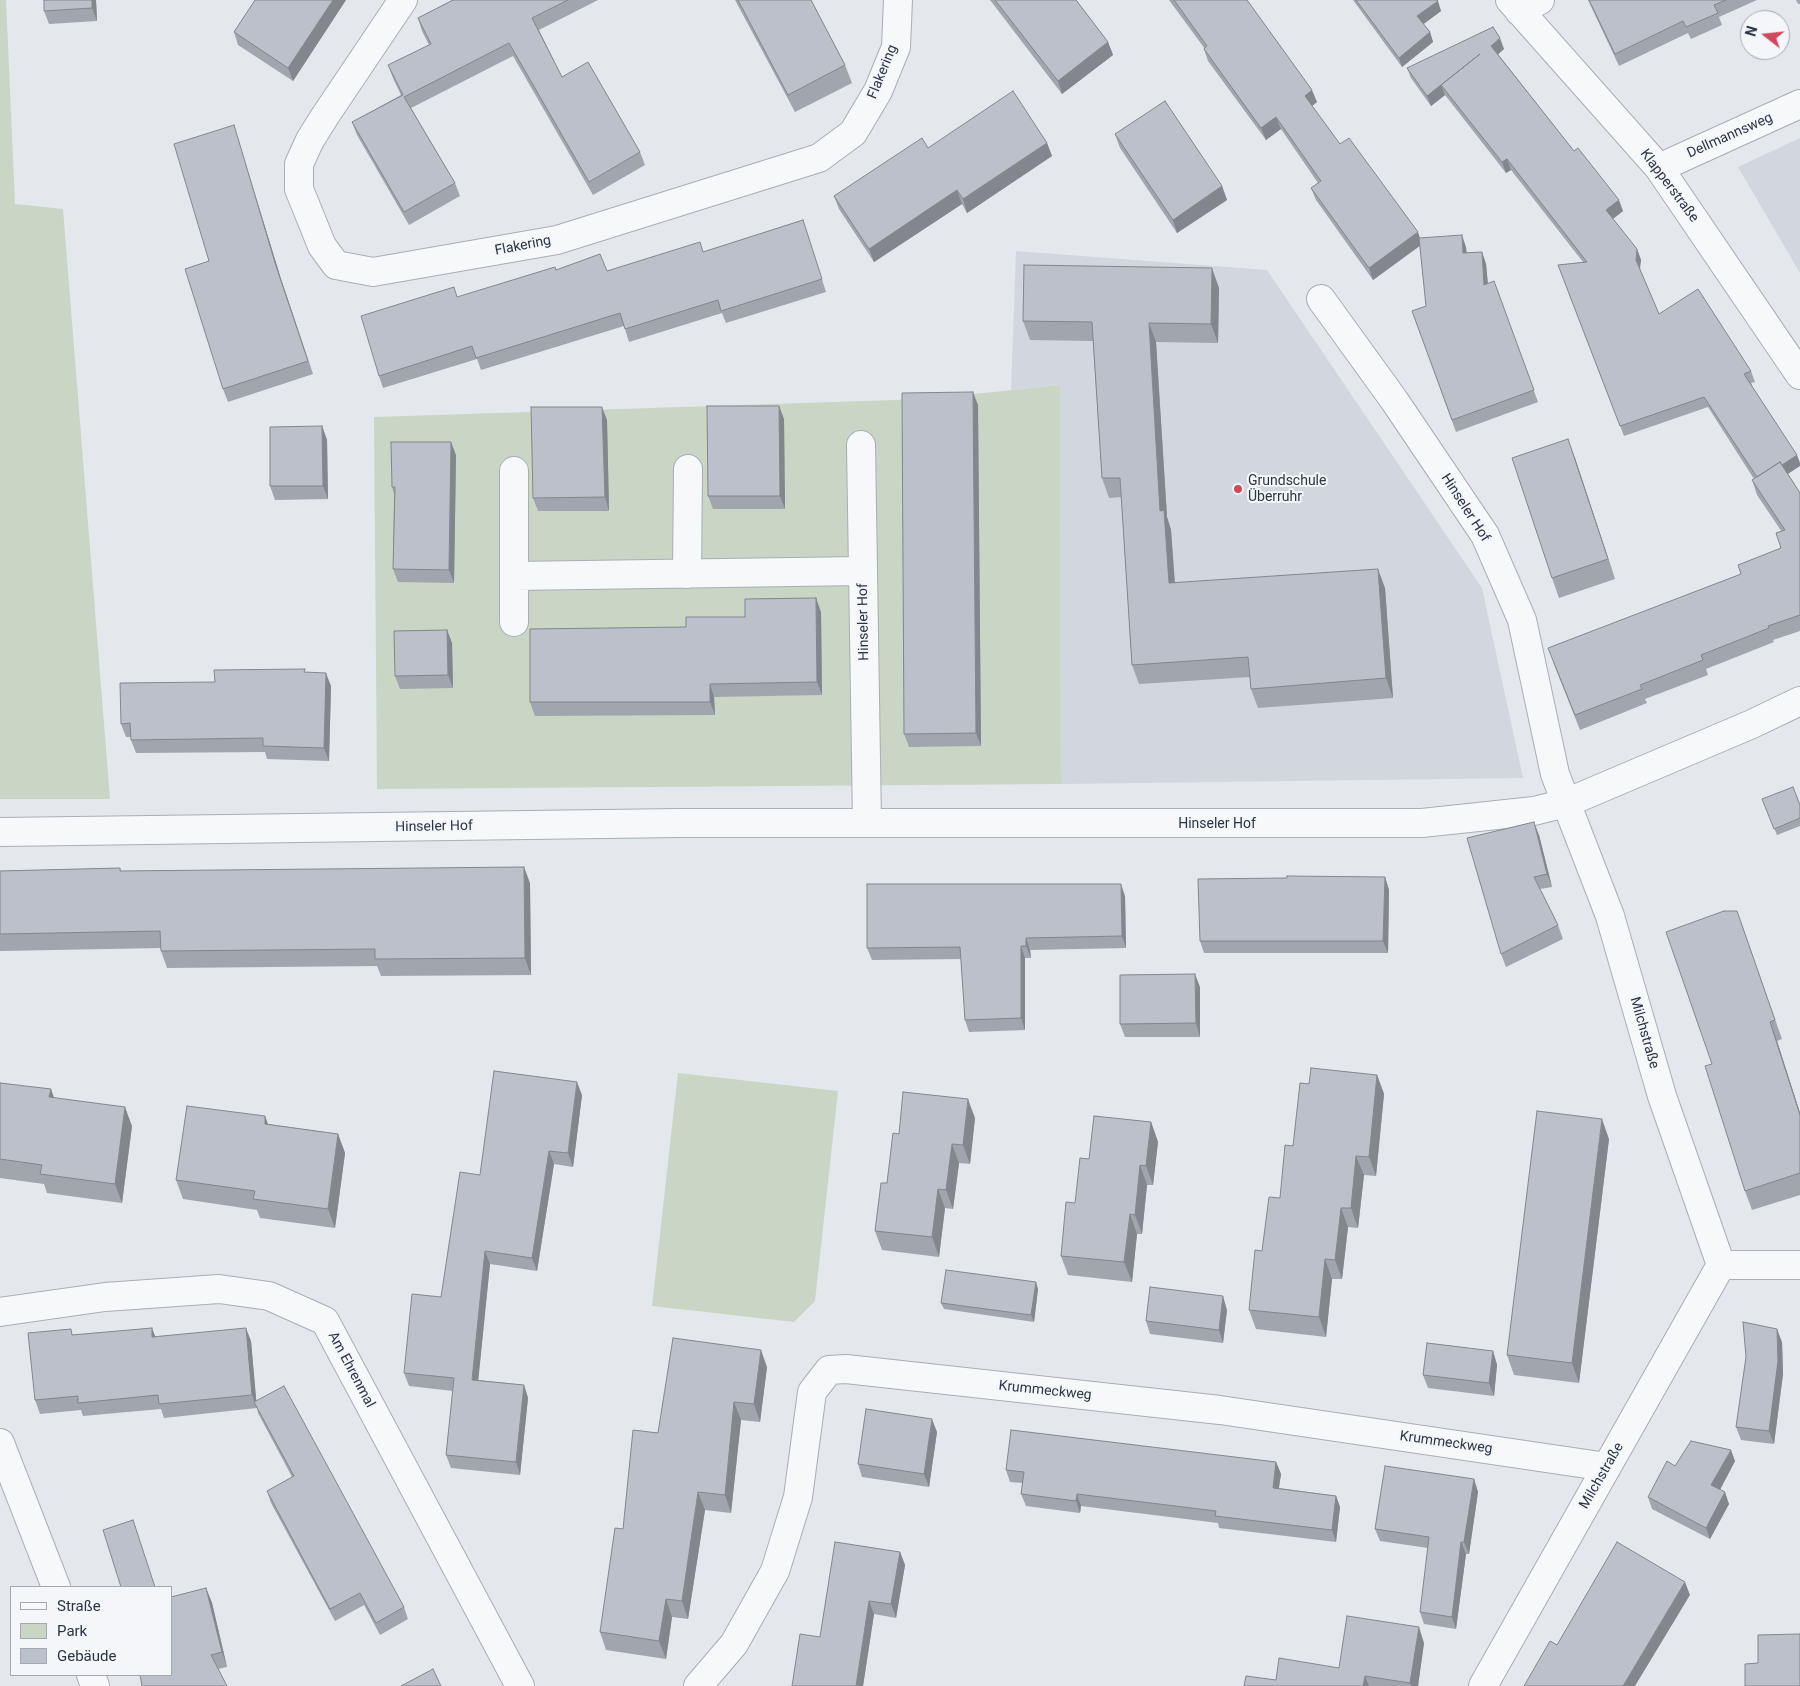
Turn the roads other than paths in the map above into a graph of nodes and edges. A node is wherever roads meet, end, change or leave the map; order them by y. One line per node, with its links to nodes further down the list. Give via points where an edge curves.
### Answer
1 (403, 0): 2 (street, Flakering, via 325,116 299,164 299,189 322,246 336,265 373,272 557,240 819,158 853,133 878,92 896,47)
2 (898, 0)
3 (1523, 4): 5 (street, Klapperstraße)
4 (1800, 104): 5 (street, Dellmannsweg)
5 (1659, 168): 7 (street, Klapperstraße)
6 (1321, 299): 16 (street, Hinseler Hof, via 1486,535 1522,620 1556,774)
7 (1800, 375)
8 (861, 445): 11 (street, Hinseler Hof)
9 (688, 470): 12 (street)
10 (514, 471): 13 (street)
11 (863, 571): 12 (street, Hinseler Hof); 17 (street, Hinseler Hof)
12 (687, 574): 13 (street, Hinseler Hof)
13 (514, 576): 14 (street)
14 (514, 622)
15 (1800, 701): 16 (street, Hinseler Hof)
16 (1566, 803): 17 (street, Hinseler Hof, via 1534,811 1422,823); 19 (street, Milchstraße, via 1610,916 1662,1096)
17 (867, 823): 18 (street, Hinseler Hof)
18 (0, 832)
19 (1721, 1265): 20 (street); 23 (street, Milchstraße)
20 (1800, 1265)
21 (0, 1312): 25 (street, Am Ehrenmal, via 106,1297 219,1289 269,1296 325,1321)
22 (0, 1443): 24 (street)
23 (1607, 1467): 26 (street, Krummeckweg, via 1220,1410 846,1369 829,1370 812,1392 798,1497 775,1571 734,1644); 27 (street, Milchstraße)
24 (56, 1586)
25 (520, 1686)
26 (698, 1686)
27 (1483, 1686)

